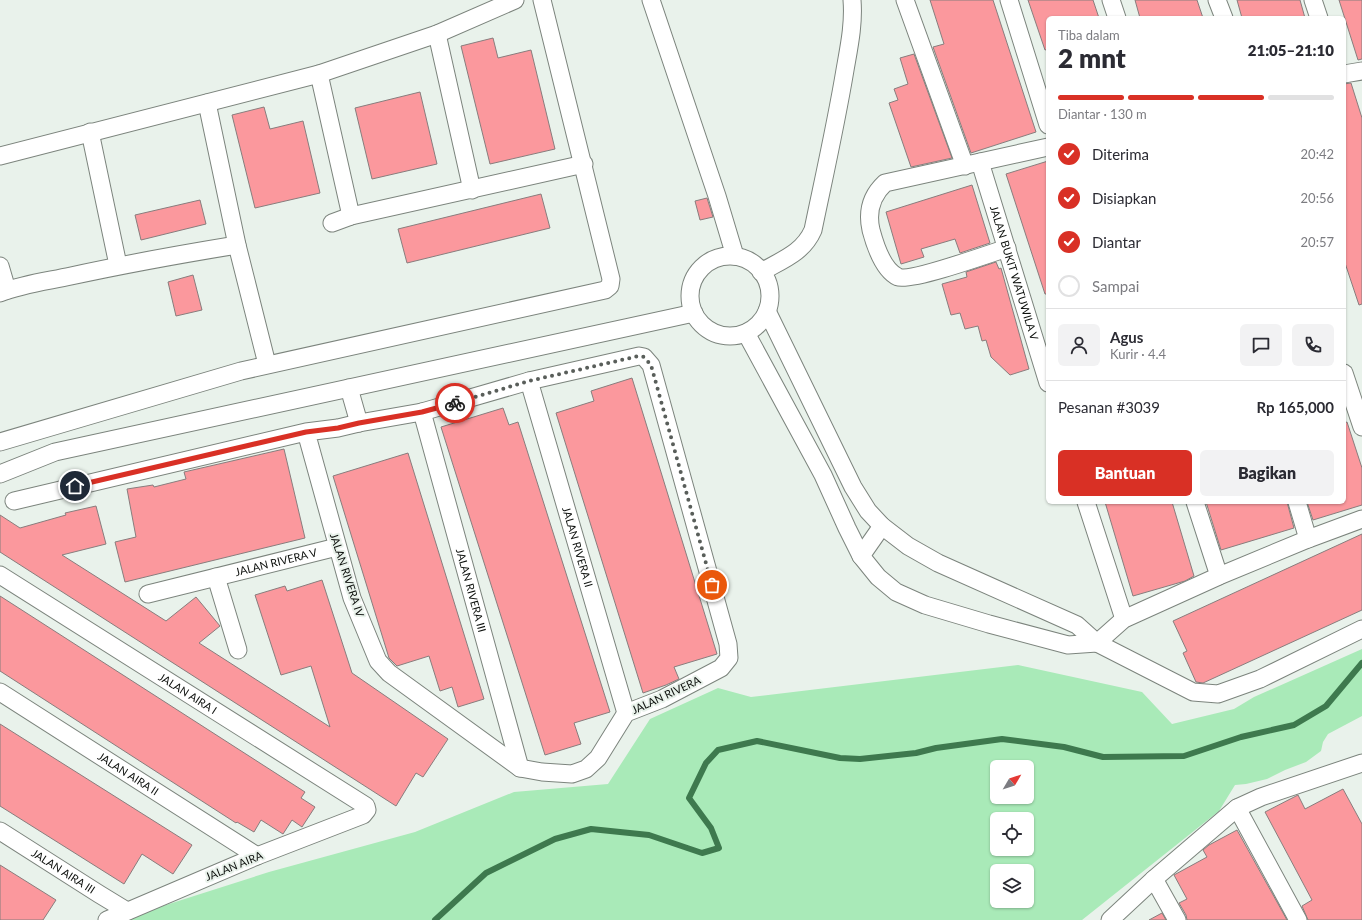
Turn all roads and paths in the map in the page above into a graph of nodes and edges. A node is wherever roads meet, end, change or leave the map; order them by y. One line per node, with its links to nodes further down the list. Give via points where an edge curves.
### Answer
1 (515, 0): 13 (street)
2 (542, 0): 20 (street)
3 (651, 0): 27 (street)
4 (852, 0): 30 (street, via 852,25 839,107 813,230 805,245 798,251)
5 (905, 0): 21 (street, JALAN BUKIT WATUWILA V)
6 (1009, 0): 16 (street)
7 (1111, 0): 10 (street)
8 (1217, 0): 11 (street)
9 (1313, 0): 12 (street)
10 (1116, 16)
11 (1223, 16)
12 (1318, 16)
13 (436, 34): 14 (street); 22 (street)
14 (319, 74): 15 (street); 23 (street)
15 (207, 103): 17 (street); 25 (street)
16 (1046, 119)
17 (90, 132): 19 (street); 28 (street)
18 (1046, 147): 21 (street)
19 (0, 156)
20 (584, 164): 22 (street); 35 (street, via 612,279 610,286 605,290)
21 (973, 164): 26 (street, JALAN BUKIT WATUWILA V); 26 (street, via 886,184 879,189 870,210 869,222 874,242 889,271 903,278 929,273)
22 (472, 190): 23 (street)
23 (351, 216): 24 (street)
24 (332, 222)
25 (237, 245): 28 (street); 35 (street)
26 (1007, 248): 36 (street, JALAN BUKIT WATUWILA V)
27 (735, 256): 30 (street, via 746,259); 33 (street, via 708,262 695,276 690,294)
28 (118, 265): 31 (street)
29 (0, 266): 31 (street)
30 (761, 272): 32 (street, via 767,280 769,291)
31 (3, 292)
32 (767, 311): 34 (street, via 762,320); 51 (street, via 853,487)
33 (694, 313): 34 (street, via 711,331 734,336); 39 (street)
34 (746, 333): 54 (street, via 824,475)
35 (267, 364): 44 (street)
36 (1046, 376)
37 (1346, 379): 42 (street)
38 (529, 381): 40 (street); 64 (street, JALAN RIVERA II); 64 (street, JALAN RIVERA, via 639,356 644,357 651,365 728,644 729,658 721,668)
39 (349, 388): 41 (street); 45 (street, via 55,452)
40 (422, 412): 41 (street); 65 (street, JALAN RIVERA III)
41 (359, 423): 43 (street)
42 (1362, 427)
43 (306, 432): 46 (street); 53 (street, JALAN RIVERA IV)
44 (0, 442)
45 (0, 474)
46 (14, 501)
47 (1087, 504): 59 (street)
48 (1196, 504): 56 (street)
49 (1298, 504): 52 (street)
50 (1362, 519): 52 (street)
51 (882, 526): 54 (street); 61 (street, via 938,564 1076,626)
52 (1308, 539): 56 (street)
53 (337, 547): 57 (street, JALAN RIVERA V); 65 (street, JALAN RIVERA IV, via 352,598 383,668)
54 (861, 556): 61 (street, via 878,577 896,592 925,605 1068,644)
55 (0, 575): 68 (street, JALAN AIRA I, via 362,802 367,810)
56 (1218, 576): 59 (street)
57 (216, 577): 58 (street, JALAN RIVERA V); 62 (street)
58 (148, 594)
59 (1124, 619): 61 (street)
60 (1362, 629): 61 (street, via 1260,679 1218,694 1193,692)
61 (1096, 643)
62 (238, 650)
63 (0, 692): 70 (street, JALAN AIRA II)
64 (626, 713): 65 (street, JALAN RIVERA, via 598,758 586,769 572,774)
65 (520, 768)
66 (1360, 769): 67 (street, via 1261,797)
67 (1236, 808): 71 (street); 76 (street)
68 (363, 815): 70 (street, JALAN AIRA)
69 (0, 831): 72 (street, JALAN AIRA III)
70 (257, 856): 72 (street, JALAN AIRA)
71 (1154, 879): 74 (street); 75 (street)
72 (127, 911): 73 (street, JALAN AIRA)
73 (108, 920)
74 (1110, 920)
75 (1177, 920)
76 (1298, 920)

